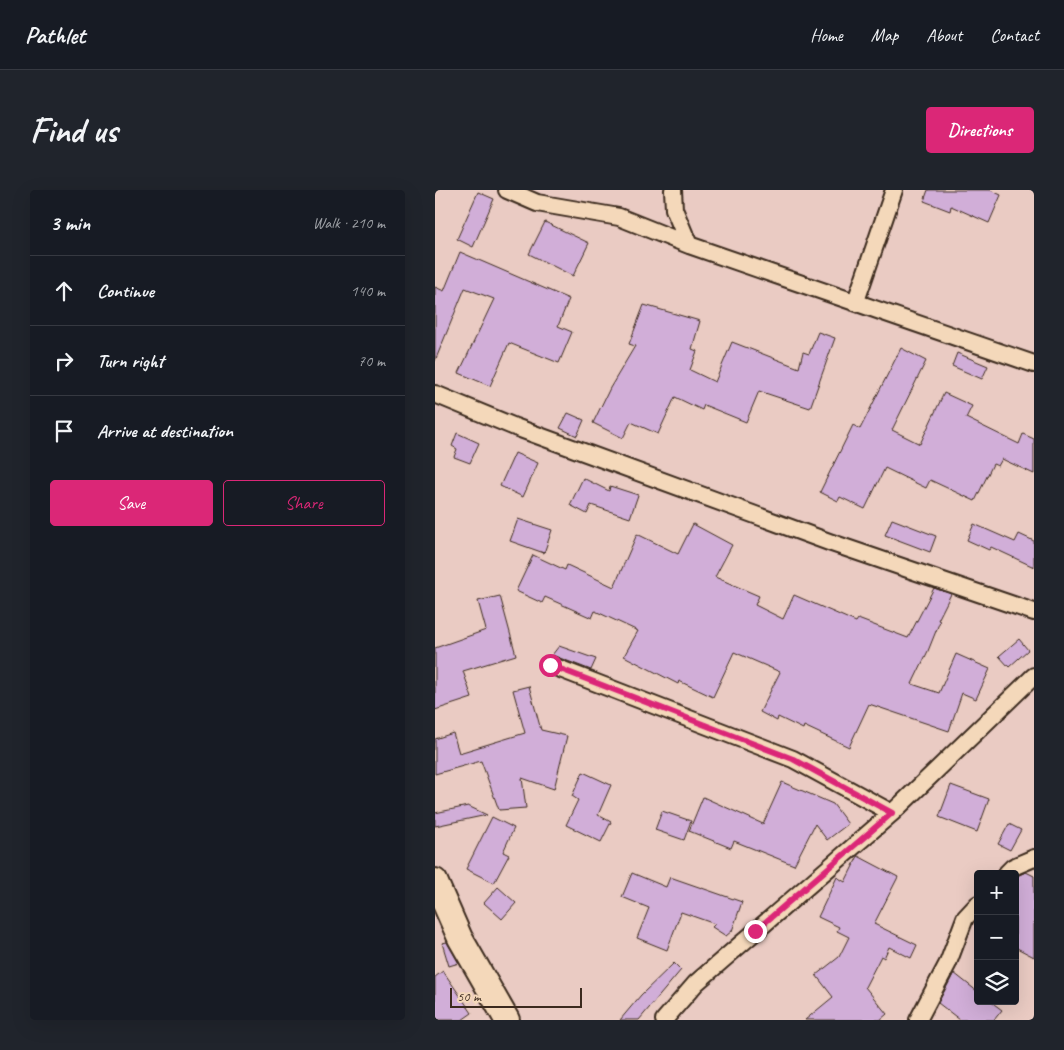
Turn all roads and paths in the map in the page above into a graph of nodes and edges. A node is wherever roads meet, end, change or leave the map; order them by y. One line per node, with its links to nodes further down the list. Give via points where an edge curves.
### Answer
1 (507, 190): 4 (street, via 537,203 619,217)
2 (673, 190): 4 (street, via 674,209)
3 (894, 190): 5 (street)
4 (689, 244): 5 (street)
5 (856, 301): 6 (street)
6 (1034, 364)
7 (435, 394): 8 (street, via 515,427 829,542)
8 (1034, 612)
9 (550, 665): 11 (street, via 793,759)
10 (1034, 676): 11 (street)
11 (892, 813): 17 (street, via 696,983)
12 (1034, 858): 13 (street)
13 (1010, 870)
14 (437, 892): 16 (street)
15 (974, 908): 18 (street, via 965,918 948,963)
16 (507, 1020)
17 (664, 1020)
18 (918, 1020)

